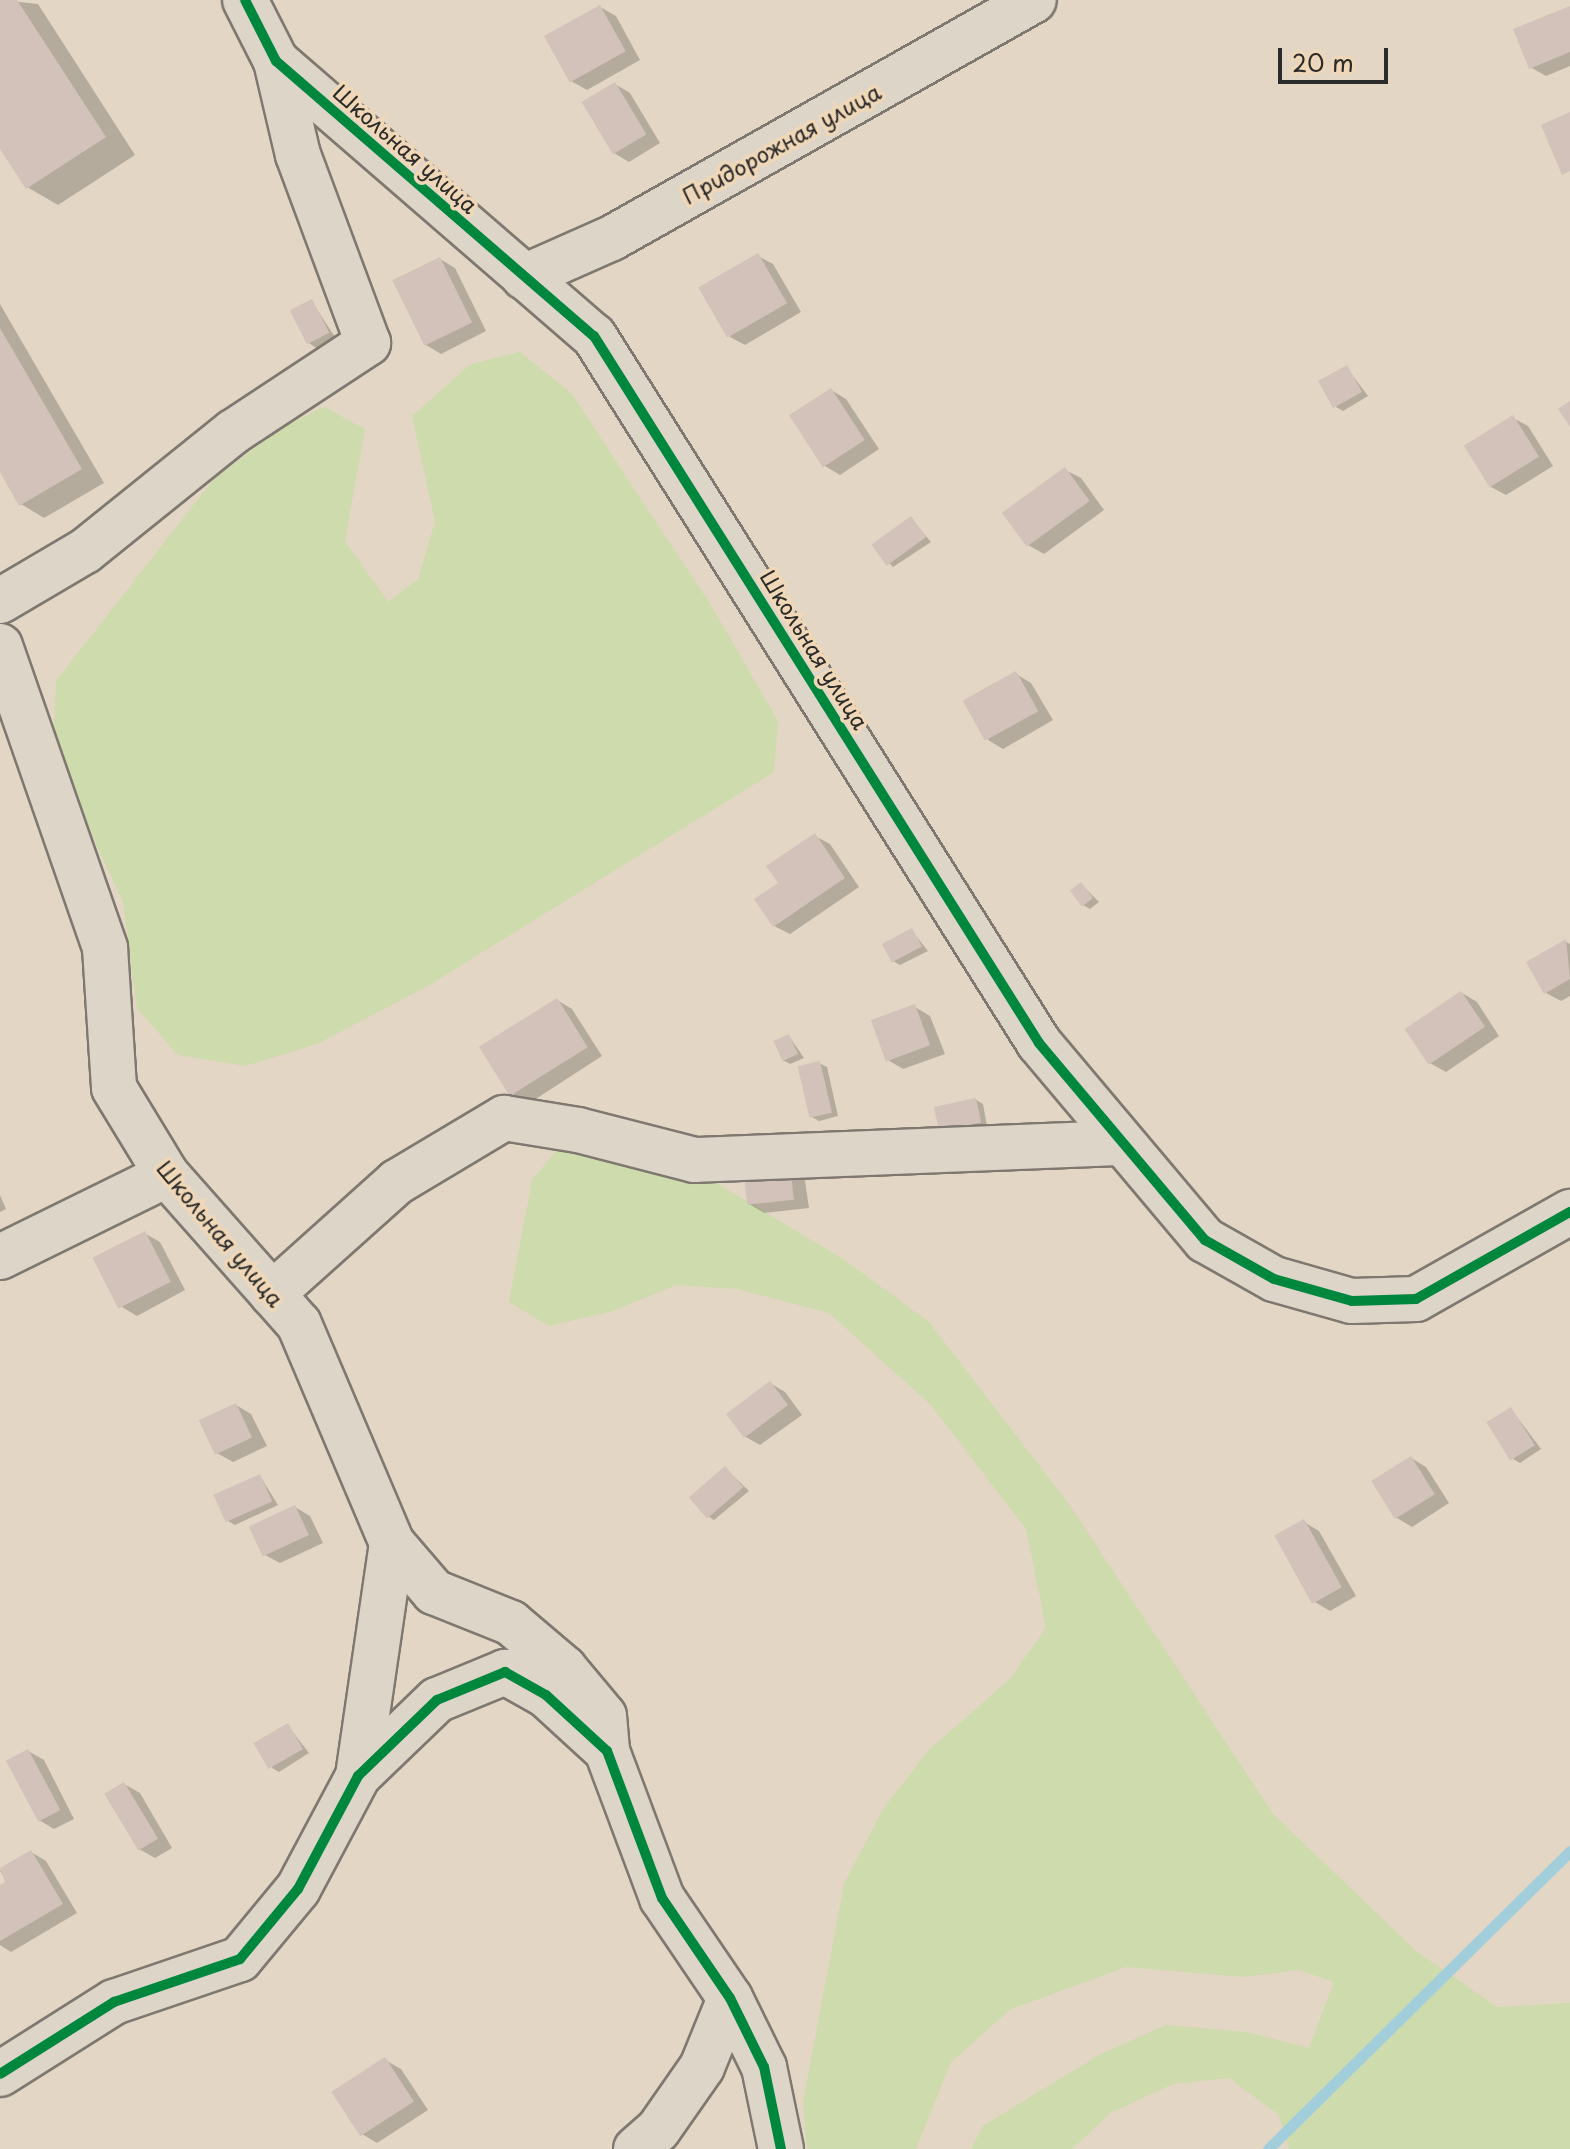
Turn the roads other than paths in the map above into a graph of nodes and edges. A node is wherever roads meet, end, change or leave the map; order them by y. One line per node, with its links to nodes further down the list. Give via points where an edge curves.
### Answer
1 (245, 0): 3 (street, Школьная улица)
2 (1034, 0): 4 (street, Придорожная улица, via 612,238)
3 (276, 61): 4 (street, Школьная улица); 5 (street, via 298,155 368,343 233,432 85,551)
4 (524, 277): 7 (street, Школьная улица, via 594,336 1039,1043)
5 (0, 601)
6 (0, 646): 8 (street, Школьная улица, via 105,948 114,1088)
7 (1122, 1143): 9 (street, Школьная улица, via 1205,1240 1274,1279 1352,1301 1416,1299); 11 (street, via 695,1160 578,1130 504,1118 397,1182)
8 (167, 1175): 10 (street); 11 (street, Школьная улица)
9 (1570, 1212)
10 (0, 1257)
11 (272, 1294): 12 (street, Школьная улица, via 299,1324)
12 (392, 1543): 13 (street, via 434,1592 511,1623 564,1668 604,1716); 14 (street)
13 (607, 1751): 14 (street, via 546,1695 505,1672 437,1700); 15 (street, via 662,1898)
14 (358, 1776): 16 (street, via 298,1889 240,1959 114,2002)
15 (730, 1998): 17 (street, via 702,2067 658,2130); 18 (street, via 764,2067)
16 (0, 2074)
17 (636, 2149)
18 (781, 2149)

